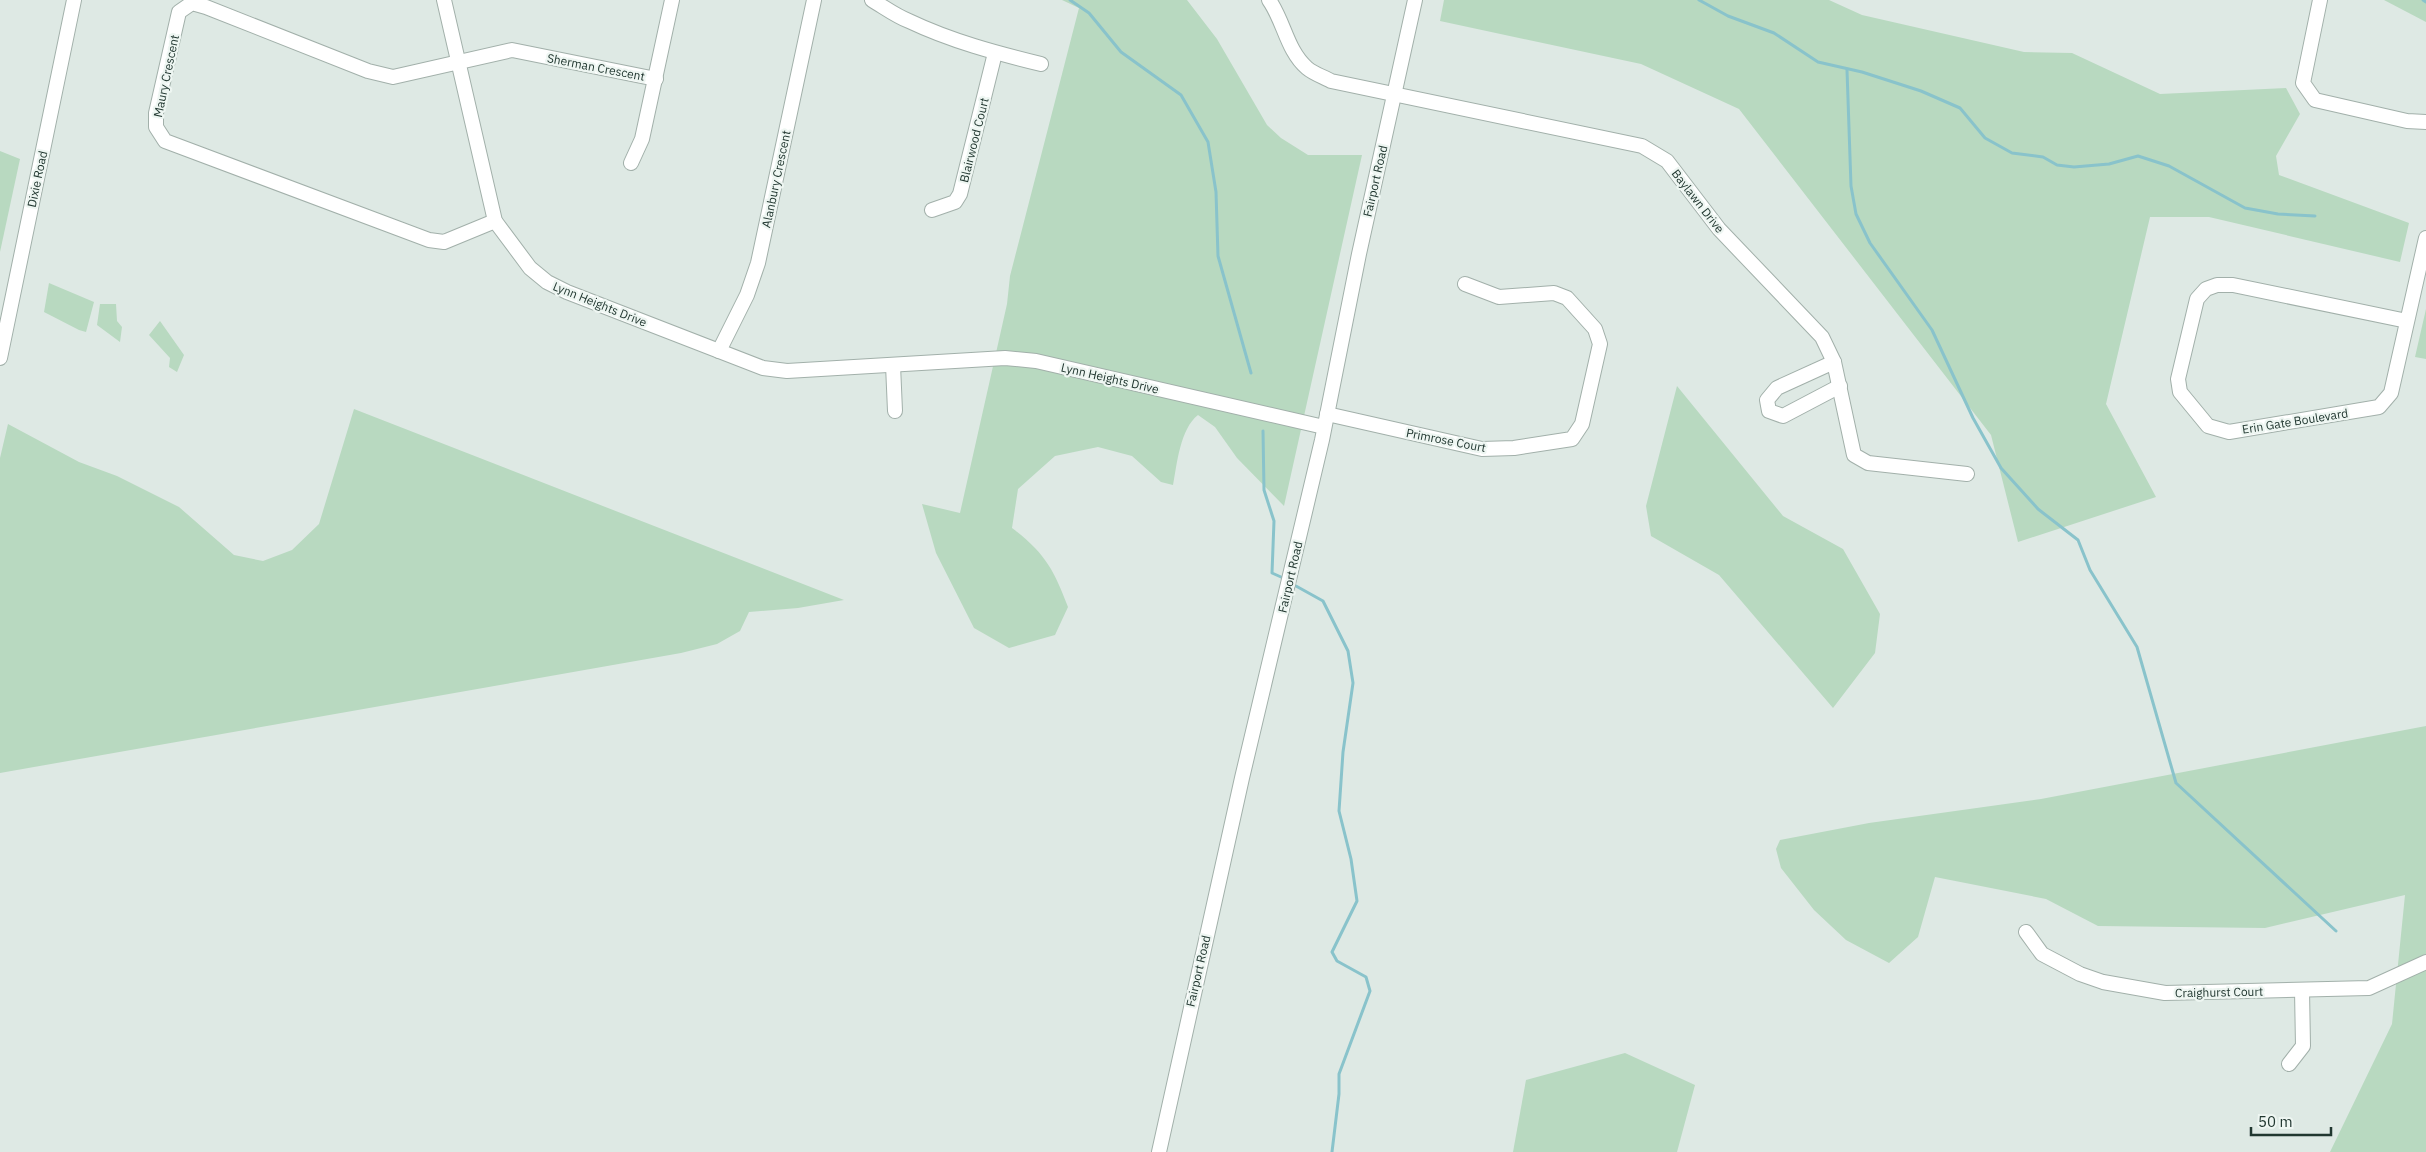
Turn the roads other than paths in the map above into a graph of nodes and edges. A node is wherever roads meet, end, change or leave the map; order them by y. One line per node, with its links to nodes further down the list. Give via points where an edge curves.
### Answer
1 (74, 0): 22 (street, Dixie Road)
2 (444, 0): 10 (street, Lynn Heights Drive)
3 (672, 0): 12 (street, Sherman Crescent)
4 (814, 0): 21 (street, Alanbury Crescent, via 758,263 747,295)
5 (872, 0): 9 (street, via 907,21)
6 (1269, 0): 13 (street, Baylawn Drive, via 1278,13 1293,51 1307,68 1331,82)
7 (1415, 0): 13 (street, Fairport Road)
8 (2320, 0): 14 (street, via 2303,83 2310,95 2315,100)
9 (995, 53): 11 (street); 16 (street, Blairwood Court, via 960,194 955,202)
10 (458, 62): 12 (street, Sherman Crescent, via 512,50); 17 (street, Lynn Heights Drive); 17 (street, Maury Crescent, via 393,77 368,71 192,3 179,12 156,113 156,127 165,141 429,240 444,242)
11 (1041, 64)
12 (656, 79): 15 (street, via 642,139)
13 (1395, 94): 23 (street, Baylawn Drive, via 1642,146 1667,161 1718,229 1822,336); 27 (street, Fairport Road)
14 (2426, 122)
15 (630, 163)
16 (932, 210)
17 (495, 221): 21 (street, Lynn Heights Drive, via 530,268 547,282)
18 (2426, 238): 20 (street, Erin Gate Boulevard)
19 (1465, 284): 27 (street, Primrose Court, via 1499,297 1554,294 1567,298 1595,329 1600,344 1582,424 1572,439 1514,448 1482,449)
20 (2407, 321): 20 (street, Erin Gate Boulevard, via 2233,285 2217,285 2206,289 2197,299 2178,379 2180,392 2208,426 2229,432 2379,407 2391,393)
21 (719, 351): 24 (street, Lynn Heights Drive, via 763,368 787,371)
22 (0, 358)
23 (1834, 362): 25 (street, Baylawn Drive); 25 (street, via 1777,388 1767,400 1769,411 1783,416)
24 (893, 366): 26 (street); 27 (street, Lynn Heights Drive, via 1005,358 1036,361)
25 (1840, 386): 28 (street, Baylawn Drive, via 1854,456 1868,463)
26 (895, 410)
27 (1326, 420): 33 (street, Fairport Road, via 1239,788)
28 (1967, 474)
29 (2026, 932): 31 (street, Craighurst Court, via 2042,954 2103,982 2165,993)
30 (2426, 962): 31 (street, Craighurst Court, via 2369,988)
31 (2302, 990): 32 (street, via 2303,1046)
32 (2289, 1064)
33 (1159, 1152)

